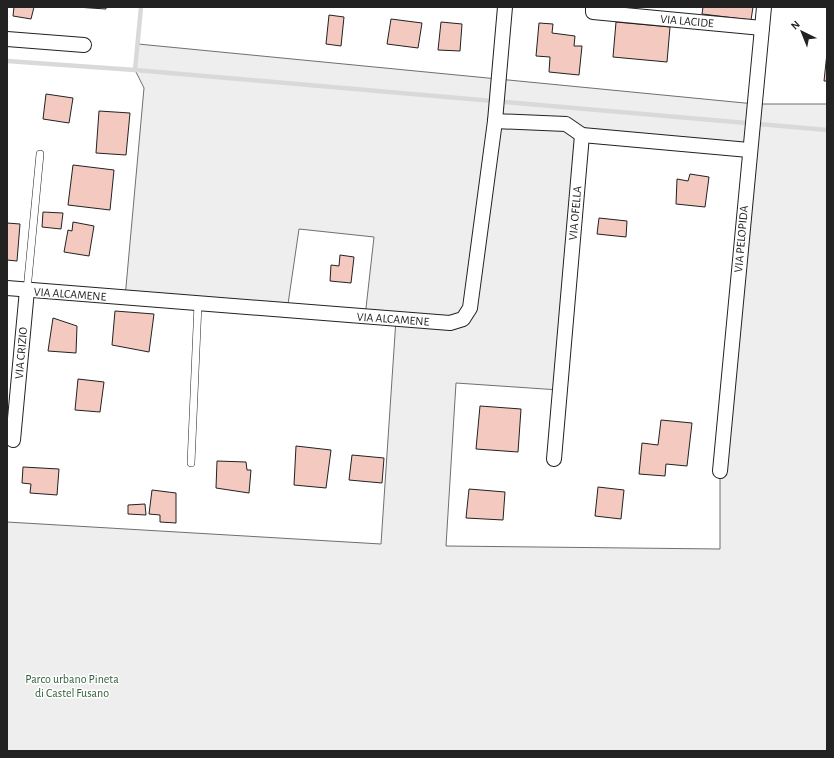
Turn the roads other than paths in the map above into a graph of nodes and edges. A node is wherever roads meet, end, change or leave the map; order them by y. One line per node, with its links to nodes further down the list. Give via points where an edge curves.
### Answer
1 (505, 7): 7 (street, VIA ALCAMENE)
2 (594, 7): 4 (street, VIA LACIDE, via 593,12)
3 (764, 7): 4 (street, VIA PELOPIDA)
4 (762, 28): 9 (street, VIA PELOPIDA)
5 (7, 39): 6 (street)
6 (84, 46)
7 (495, 120): 8 (street, via 566,124); 13 (street, VIA ALCAMENE, via 470,308 463,319 450,323)
8 (582, 135): 9 (street); 15 (street, VIA OFELLA)
9 (749, 150): 17 (street, VIA PELOPIDA)
10 (40, 154): 12 (lane)
11 (7, 288): 12 (street, VIA ALCAMENE)
12 (27, 290): 13 (street, VIA ALCAMENE); 14 (street, VIA CRIZIO)
13 (198, 304): 16 (lane)
14 (13, 440)
15 (554, 458)
16 (191, 463)
17 (720, 471)

